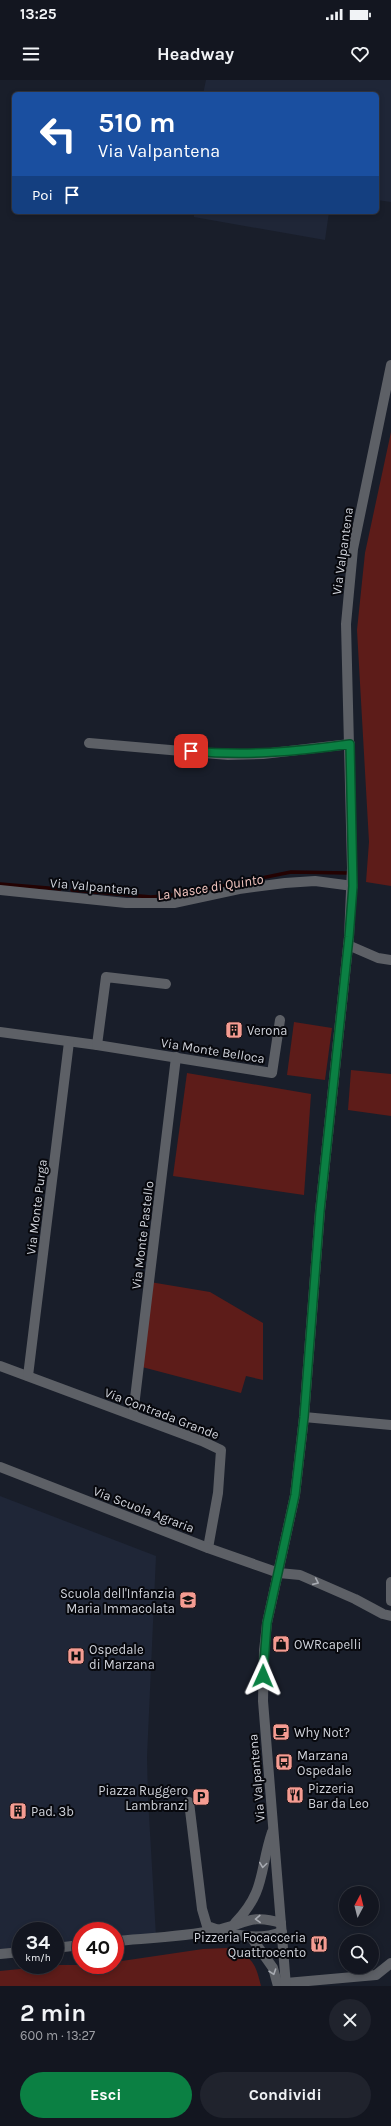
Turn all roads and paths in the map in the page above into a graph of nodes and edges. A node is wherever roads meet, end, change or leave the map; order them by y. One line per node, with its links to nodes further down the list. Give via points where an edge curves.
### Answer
1 (391, 365): 3 (street, Via Valpantena, via 353,548 346,624)
2 (89, 743): 3 (street, via 228,755 263,754)
3 (350, 744): 4 (street, Via Valpantena)
4 (353, 886): 5 (street, Via Valpantena, via 315,881 285,883 239,889 174,903 126,903); 6 (street, Via Valpantena)
5 (0, 890)
6 (348, 945): 7 (street, via 378,958); 17 (street, Via Valpantena, via 320,1211)
7 (391, 960)
8 (166, 984): 12 (street, via 106,977)
9 (280, 1020): 13 (street, Via Monte Belloca, via 272,1073)
10 (0, 1032): 11 (street, Via Monte Belloca)
11 (69, 1042): 12 (street, Via Monte Belloca); 15 (street, Via Monte Purga)
12 (97, 1045): 13 (street, Via Monte Belloca)
13 (176, 1057): 16 (street, Via Monte Pastello)
14 (0, 1366): 15 (street, Via Contrada Grande)
15 (28, 1376): 16 (street, Via Contrada Grande)
16 (133, 1415): 20 (street, Via Contrada Grande, via 202,1440 221,1450 218,1494)
17 (304, 1417): 18 (street); 21 (street, Via Valpantena, via 295,1495)
18 (391, 1425)
19 (0, 1467): 20 (street, Via Scuola Agraria)
20 (208, 1548): 21 (street, Via Scuola Agraria)
21 (279, 1573): 24 (street, one-way to 24, via 300,1575); 26 (street, Via Valpantena, via 267,1623 263,1680)
22 (391, 1582): 23 (street)
23 (391, 1601)
24 (391, 1616)
25 (189, 1802): 29 (street, via 202,1909 207,1926)
26 (273, 1828): 27 (street, one-way to 27, via 265,1852 259,1888 251,1906); 28 (street, Via Valpantena)
27 (235, 1923): 28 (street, one-way to 27, via 263,1918); 29 (street)
28 (282, 1927): 30 (street, via 274,1935); 35 (street, Via Valpantena)
29 (217, 1930): 30 (street); 31 (street)
30 (251, 1937): 35 (street, one-way to 35)
31 (124, 1940)
32 (12, 1953): 33 (street)
33 (0, 1954)
34 (391, 1963): 35 (street, via 376,1975)
35 (283, 1985)

